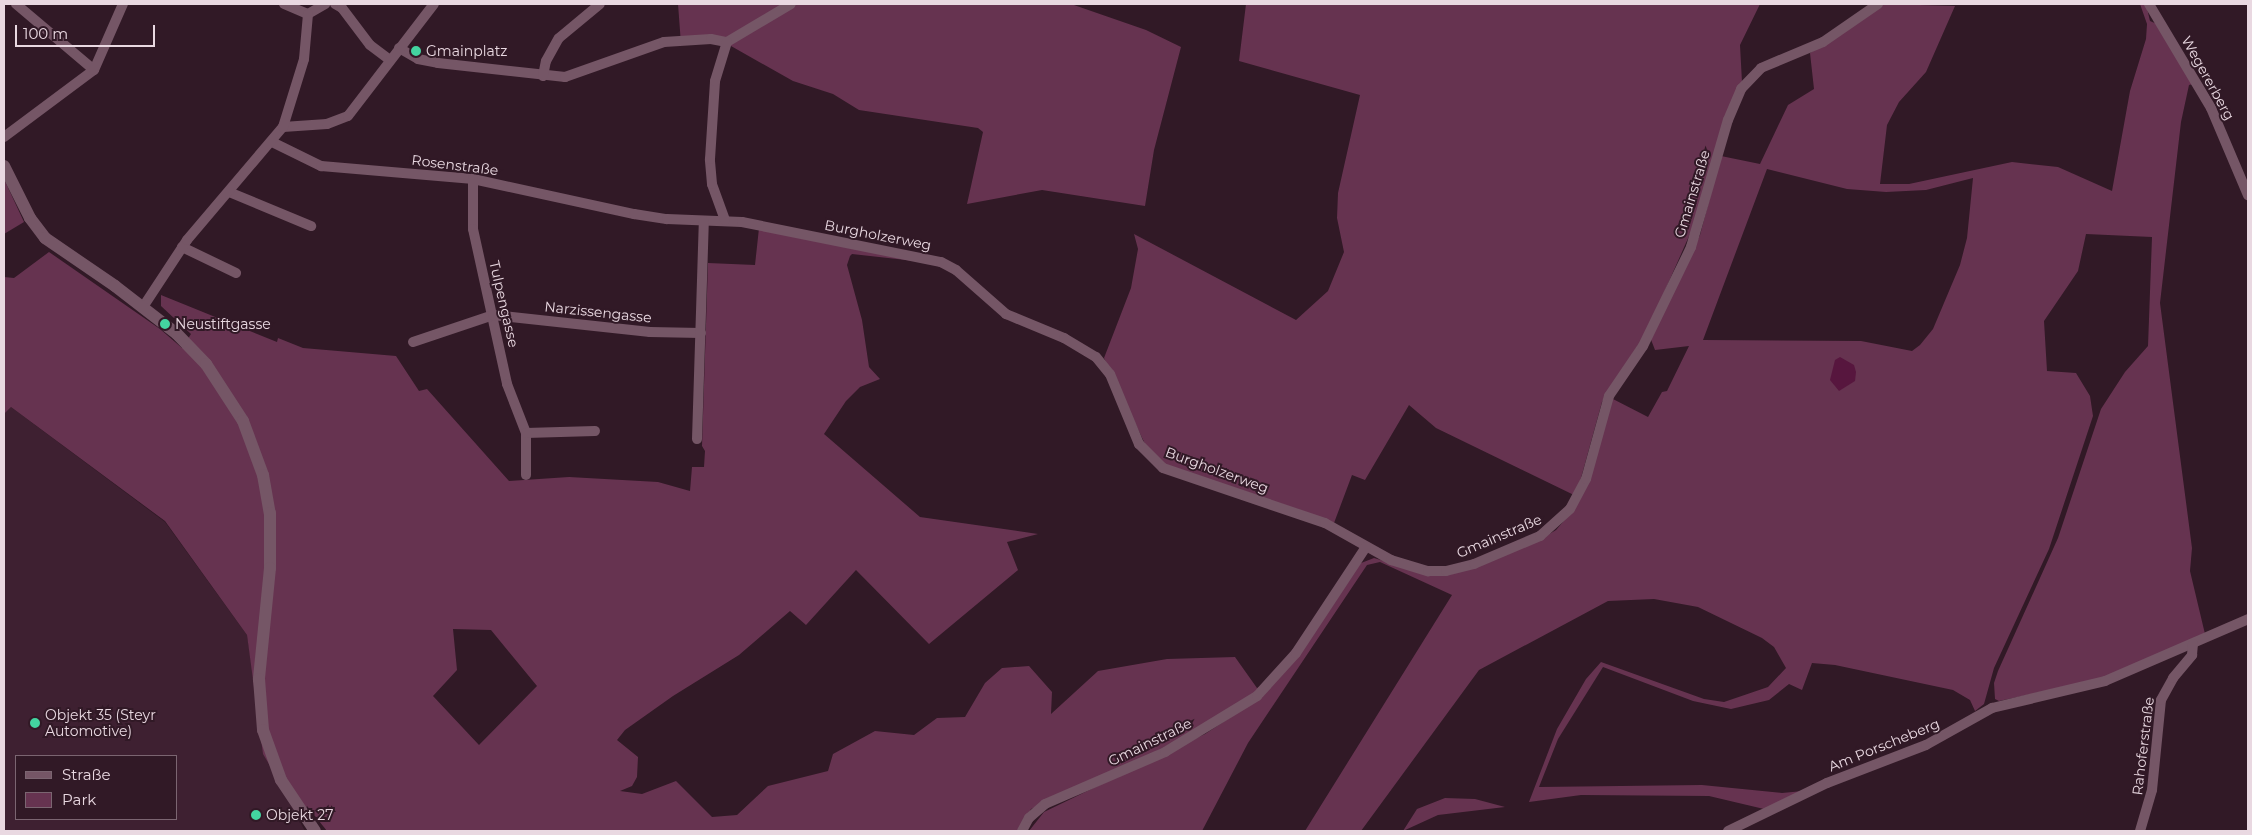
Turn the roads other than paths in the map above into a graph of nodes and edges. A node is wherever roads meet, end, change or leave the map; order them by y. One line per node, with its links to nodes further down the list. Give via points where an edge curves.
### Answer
1 (16, 4): 15 (street)
2 (123, 4): 15 (street)
3 (284, 4): 11 (street)
4 (325, 4): 11 (street)
5 (337, 4): 14 (street, via 370,45)
6 (434, 4): 13 (street)
7 (600, 4): 16 (street, via 559,38 546,61)
8 (791, 4): 12 (street)
9 (1878, 4): 38 (street, Gmainstraße, via 1823,42 1761,68 1741,89 1728,120 1691,247 1643,346 1609,396 1586,480 1563,518 1531,541 1446,571 1428,571)
10 (2149, 4): 23 (street, Wegererberg, via 2211,108)
11 (308, 14): 17 (street, via 304,59)
12 (727, 42): 16 (street, via 711,39 664,42 572,76); 25 (street, via 715,81 710,159 712,184)
13 (399, 48): 14 (street); 16 (street, via 418,59)
14 (390, 60): 17 (street, via 348,116 327,124)
15 (94, 70): 18 (street)
16 (543, 76)
17 (283, 127): 19 (street)
18 (4, 137)
19 (272, 142): 21 (street, Rosenstraße, via 322,166); 22 (street)
20 (4, 166): 30 (street, via 30,218 45,238)
21 (473, 179): 24 (street, Rosenstraße); 31 (street, Tulpengasse, via 473,229)
22 (229, 192): 27 (street); 28 (street)
23 (2248, 195)
24 (666, 219): 26 (street, Burgholzerweg)
25 (725, 220): 26 (street, Burgholzerweg); 38 (street, Burgholzerweg, via 941,262 956,270 1006,314 1064,338 1096,357 1110,374 1139,444 1163,468 1325,523 1354,537)
26 (704, 221): 32 (street)
27 (311, 226)
28 (182, 247): 29 (street); 30 (street)
29 (236, 273)
30 (144, 306): 41 (street, via 206,364 235,406 256,455 267,494 271,534 260,642 262,722 270,755 281,780)
31 (493, 315): 32 (street, Narzissengasse, via 650,332); 33 (street); 35 (street, Tulpengasse, via 510,396)
32 (702, 332): 36 (street)
33 (413, 342)
34 (595, 431): 35 (street)
35 (526, 433): 37 (street, Tulpengasse)
36 (697, 439)
37 (526, 475)
38 (1366, 548): 42 (street, Gmainstraße, via 1296,653 1257,696 1164,752 1045,804 1029,818)
39 (2248, 619): 40 (street, Am Porscheberg)
40 (2193, 644): 43 (street, Am Porscheberg, via 2089,686 1992,708 1926,745 1828,783); 44 (street, Rahoferstraße, via 2192,655 2173,678 2161,700 2152,790)
41 (315, 831)
42 (1022, 831)
43 (1728, 831)
44 (2140, 831)

